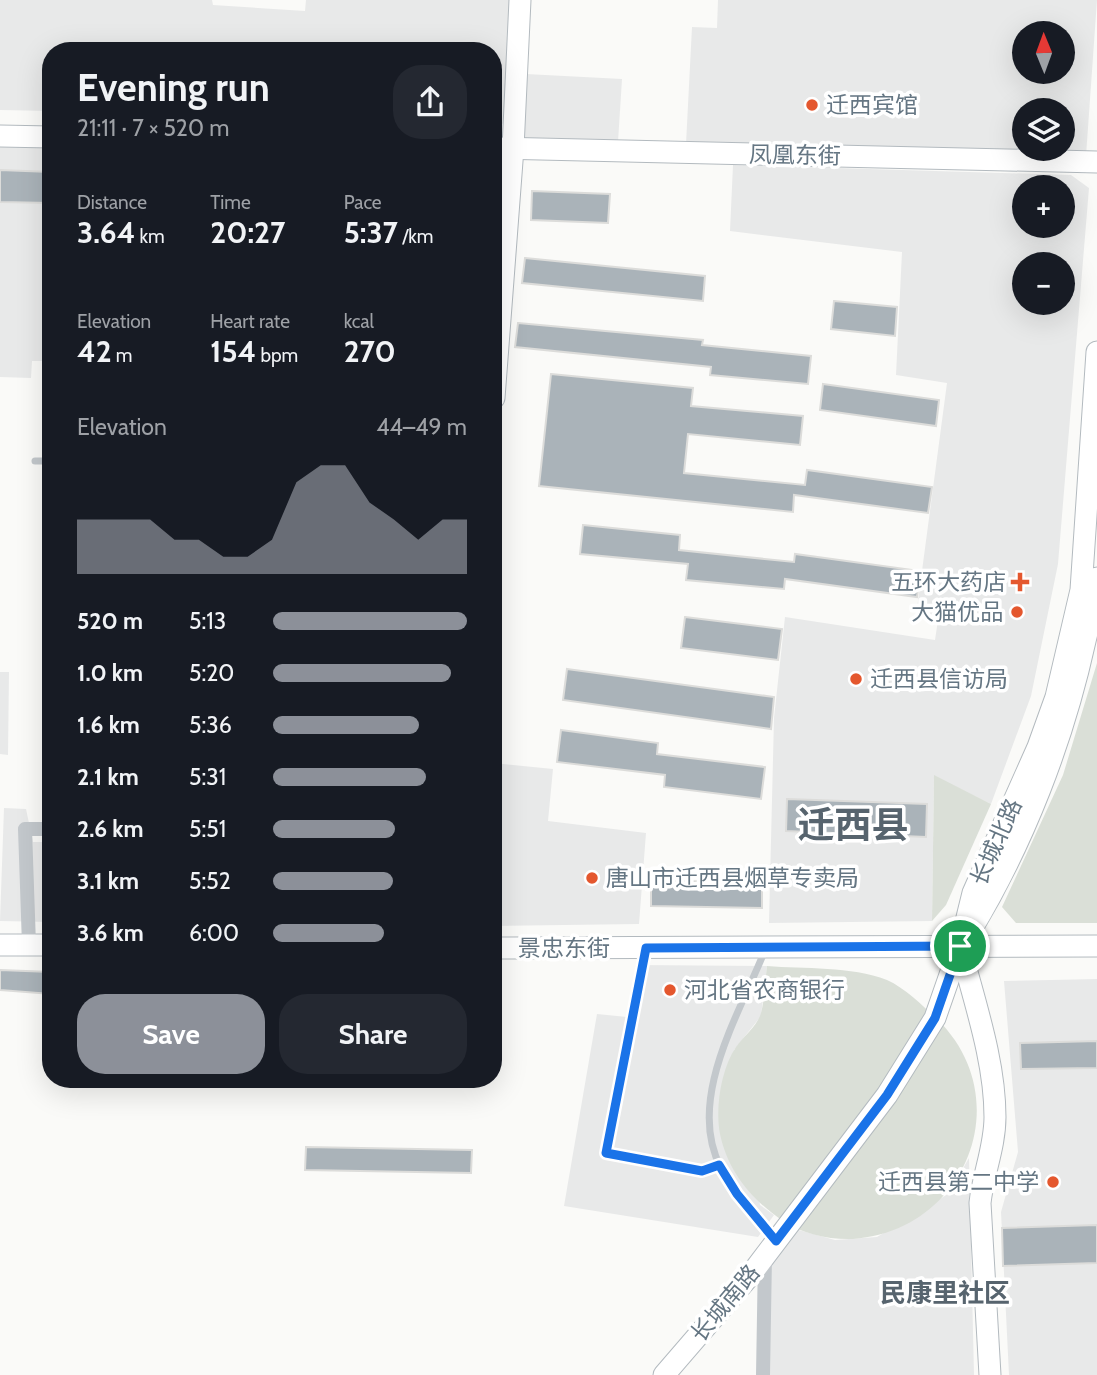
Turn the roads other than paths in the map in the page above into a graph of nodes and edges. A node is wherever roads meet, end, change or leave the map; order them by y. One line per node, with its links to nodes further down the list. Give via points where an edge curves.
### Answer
1 (520, 0): 4 (street)
2 (0, 136): 3 (street)
3 (42, 137)
4 (503, 148): 5 (street, 凤凰东街); 6 (street)
5 (1097, 162)
6 (502, 176)
7 (1097, 352): 10 (street, 长城北路)
8 (35, 461): 9 (lane)
9 (42, 461)
10 (1093, 587): 15 (street, 长城北路, via 1076,683 1054,754 992,895)
11 (42, 830): 13 (street, via 25,829)
12 (0, 945): 13 (street)
13 (29, 945): 14 (street)
14 (42, 945)
15 (960, 946): 16 (street, 景忠东街); 19 (street, 景忠东街); 21 (street, 长城南路, via 935,1018 901,1073); 24 (street, via 994,1087 993,1148 982,1179 980,1203)
16 (1097, 946)
17 (502, 948): 18 (street, 景忠东街)
18 (646, 948): 19 (street, 景忠东街); 20 (lane, via 606,1153 702,1171)
19 (766, 948): 20 (lane, via 714,1075 709,1126)
20 (719, 1165): 21 (lane)
21 (771, 1248): 22 (street, 长城南路); 23 (street)
22 (664, 1375)
23 (763, 1375)
24 (990, 1375)

